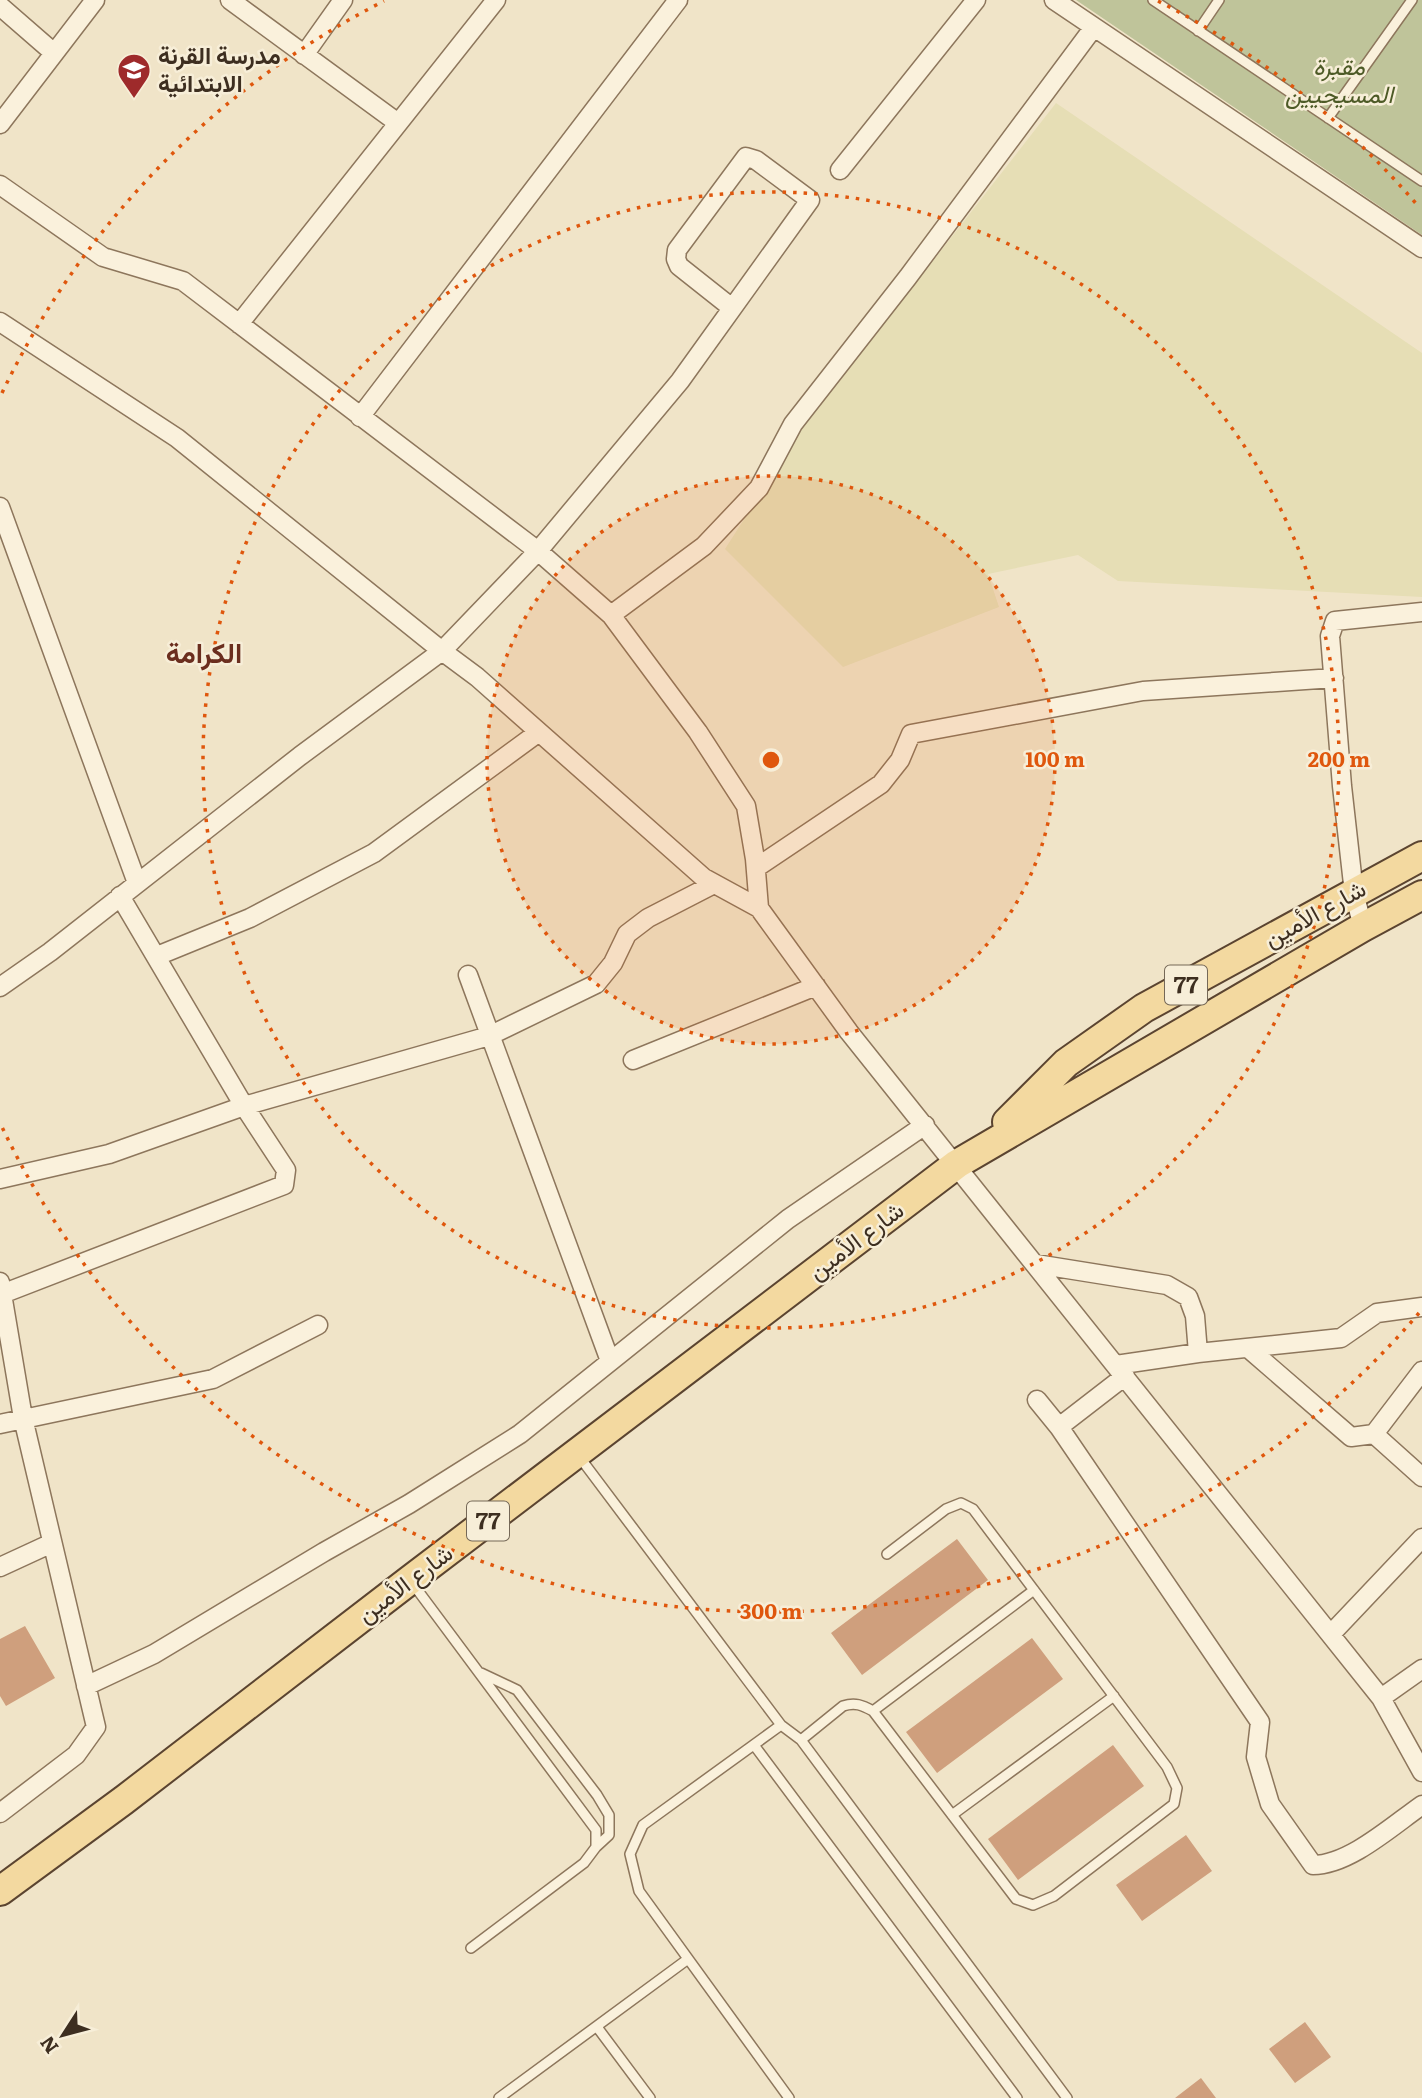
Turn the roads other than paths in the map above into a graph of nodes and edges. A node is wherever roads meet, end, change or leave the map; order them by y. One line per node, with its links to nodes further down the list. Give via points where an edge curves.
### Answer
1 (95, 0): 14 (street)
2 (230, 0): 15 (street)
3 (343, 0): 15 (street)
4 (496, 0): 17 (street)
5 (678, 0): 26 (street)
6 (976, 0): 19 (street)
7 (1054, 0): 12 (street)
8 (1153, 0): 13 (lane)
9 (1219, 0): 13 (lane)
10 (1412, 0): 16 (lane)
11 (0, 6): 14 (street)
12 (1094, 27): 22 (street); 30 (street, via 793,424 759,488 704,546)
13 (1198, 31): 16 (lane)
14 (54, 53): 18 (street)
15 (304, 55): 17 (street)
16 (1328, 118): 20 (lane)
17 (398, 123): 25 (street)
18 (0, 124)
19 (840, 170)
20 (1422, 181)
21 (0, 185): 25 (street, via 103,257 183,281)
22 (1422, 247)
23 (732, 308): 23 (street, via 810,200 746,157 677,250 676,259); 28 (street, via 680,381)
24 (0, 322): 31 (street, via 177,438)
25 (239, 324): 26 (street)
26 (360, 417): 28 (street)
27 (0, 507): 36 (street)
28 (538, 551): 30 (street); 31 (street)
29 (1422, 612): 32 (street, via 1335,621 1331,636)
30 (611, 615): 35 (street, via 698,732 746,806)
31 (442, 651): 33 (street); 36 (street)
32 (1334, 678): 35 (street, via 1143,691 911,734 900,760 881,783); 38 (street)
33 (539, 732): 37 (street); 43 (street, via 374,853 250,918)
34 (1422, 856): 38 (main road, شارع الأمين / 77)
35 (755, 868): 41 (street)
36 (137, 883): 40 (street)
37 (715, 884): 41 (street); 47 (street, via 648,918 627,934 596,984)
38 (1354, 892): 42 (street); 51 (main road, شارع الأمين / 77, via 1144,1008 1066,1063)
39 (1422, 895): 42 (main road, شارع الأمين / 77)
40 (120, 896): 43 (street); 46 (street)
41 (760, 908): 45 (street)
42 (1363, 927): 51 (main road, شارع الأمين / 77)
43 (157, 956): 49 (street)
44 (468, 975): 47 (street)
45 (816, 986): 48 (street); 50 (street)
46 (0, 987)
47 (489, 1036): 49 (street); 59 (street)
48 (633, 1060)
49 (244, 1106): 52 (street, via 109,1154); 54 (street, via 286,1170 284,1185)
50 (925, 1125): 51 (street); 59 (street, via 798,1212)
51 (967, 1158): 53 (street); 67 (main road, شارع الأمين / 77)
52 (0, 1179)
53 (1036, 1264): 58 (street, via 1167,1285 1188,1297 1195,1316); 60 (street)
54 (1, 1288): 63 (street)
55 (1422, 1307): 57 (street, via 1377,1313 1341,1338)
56 (318, 1325): 63 (street, via 213,1379)
57 (1248, 1348): 58 (street); 66 (street, via 1351,1437)
58 (1198, 1353): 60 (street)
59 (610, 1361): 78 (street, via 520,1434 408,1504 154,1654)
60 (1121, 1370): 65 (street); 75 (street)
61 (1422, 1371): 66 (street)
62 (1037, 1400): 65 (street)
63 (23, 1418): 64 (street); 70 (street)
64 (0, 1424)
65 (1059, 1427): 86 (street, via 1260,1722 1255,1757 1270,1804 1313,1866 1344,1859)
66 (1374, 1434): 68 (street)
67 (577, 1453): 73 (main road, شارع الأمين / 77); 82 (lane)
68 (1422, 1477)
69 (1422, 1538): 75 (street)
70 (52, 1543): 72 (street); 78 (street)
71 (887, 1554): 74 (lane, via 946,1509 961,1503 973,1509)
72 (0, 1567)
73 (410, 1580): 77 (lane); 90 (main road, شارع الأمين / 77)
74 (1034, 1590): 79 (lane); 81 (lane)
75 (1331, 1634): 80 (street)
76 (1422, 1669): 80 (street)
77 (480, 1672): 89 (lane, via 596,1830); 89 (lane, via 517,1690 597,1795 609,1815 609,1835)
78 (86, 1686): 87 (street, via 96,1727 76,1755)
79 (1114, 1696): 88 (lane); 88 (lane, via 1167,1767 1177,1788 1174,1804 1054,1896 1033,1906 1016,1899)
80 (1381, 1698): 85 (street)
81 (873, 1711): 83 (lane, via 860,1705 844,1706); 88 (lane)
82 (781, 1725): 83 (lane); 84 (lane)
83 (801, 1740): 98 (lane)
84 (754, 1745): 92 (lane, via 643,1825 630,1854 639,1891); 97 (lane)
85 (1422, 1772)
86 (1422, 1805)
87 (0, 1812)
88 (952, 1815)
89 (596, 1847): 91 (lane, via 584,1863)
90 (0, 1891)
91 (471, 1948)
92 (688, 1959): 93 (lane); 96 (lane)
93 (597, 2027): 94 (lane); 95 (lane)
94 (499, 2098)
95 (650, 2098)
96 (789, 2098)
97 (1017, 2098)
98 (1067, 2098)

